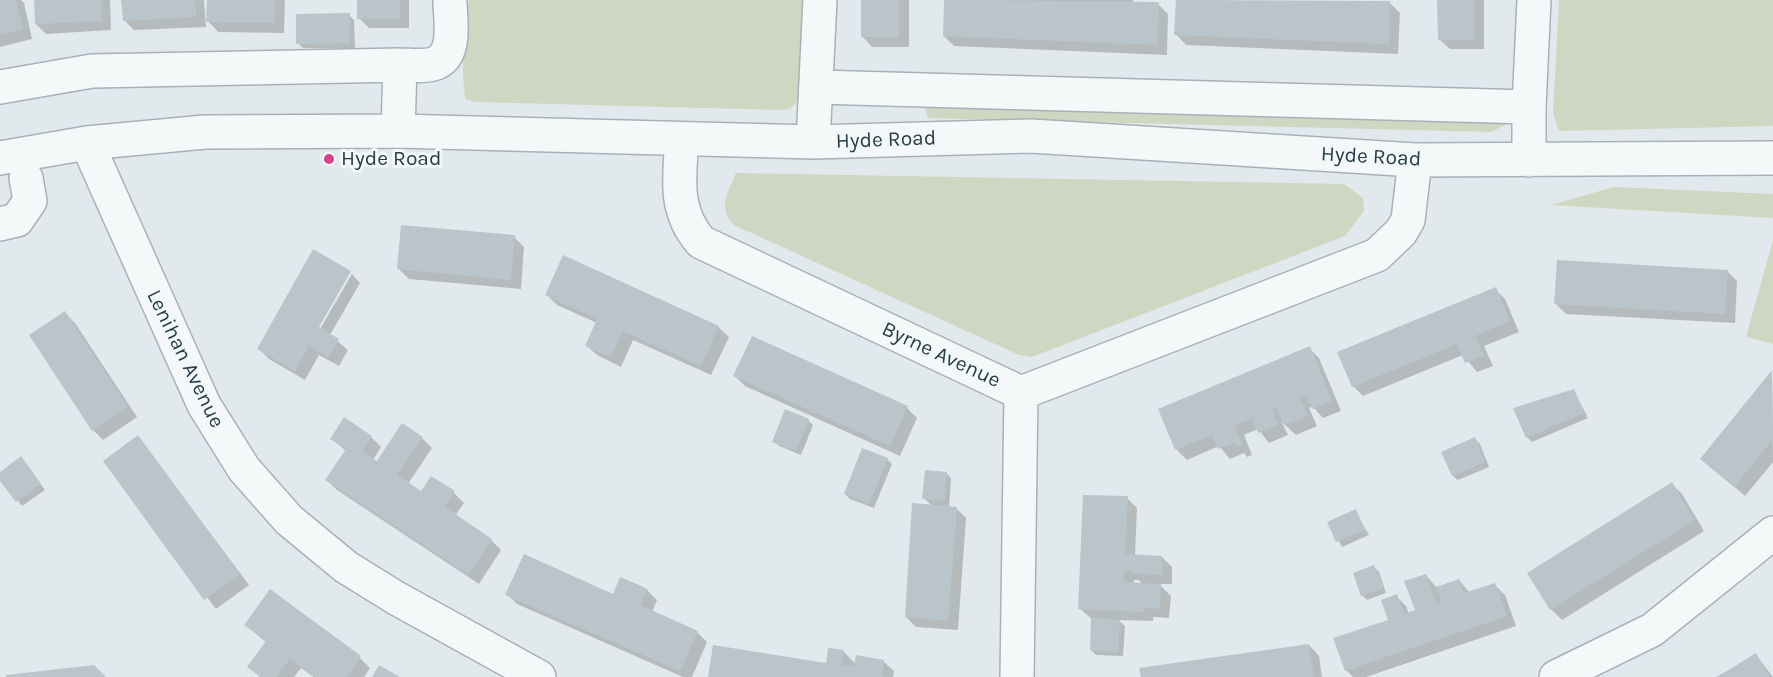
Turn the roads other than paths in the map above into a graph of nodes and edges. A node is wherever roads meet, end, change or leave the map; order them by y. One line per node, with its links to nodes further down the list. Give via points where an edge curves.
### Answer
1 (450, 0): 4 (street, via 450,46 446,57 433,65)
2 (820, 0): 6 (street)
3 (1534, 0): 7 (street)
4 (399, 65): 5 (street, via 92,71); 8 (street)
5 (0, 87)
6 (817, 87): 7 (street); 10 (street)
7 (1528, 106): 15 (street)
8 (398, 131): 9 (street, Hyde Road); 11 (street, Hyde Road, via 205,132)
9 (682, 140): 10 (street, Hyde Road); 18 (street, Byrne Avenue, via 681,208 689,228 701,242)
10 (813, 142): 14 (street, Hyde Road, via 1031,136)
11 (87, 143): 12 (street, Hyde Road); 20 (street, Lenihan Avenue, via 204,405 244,469 289,520 346,567)
12 (0, 158)
13 (1773, 158): 15 (street, Hyde Road)
14 (1415, 160): 15 (street, Hyde Road); 18 (street, via 1408,220 1377,255)
15 (1529, 160)
16 (26, 178): 17 (street, via 30,201 17,220)
17 (0, 224)
18 (1021, 393): 21 (street, Byrne Avenue)
19 (1773, 533): 22 (street, via 1652,630)
20 (539, 677)
21 (1017, 677)
22 (1556, 677)

